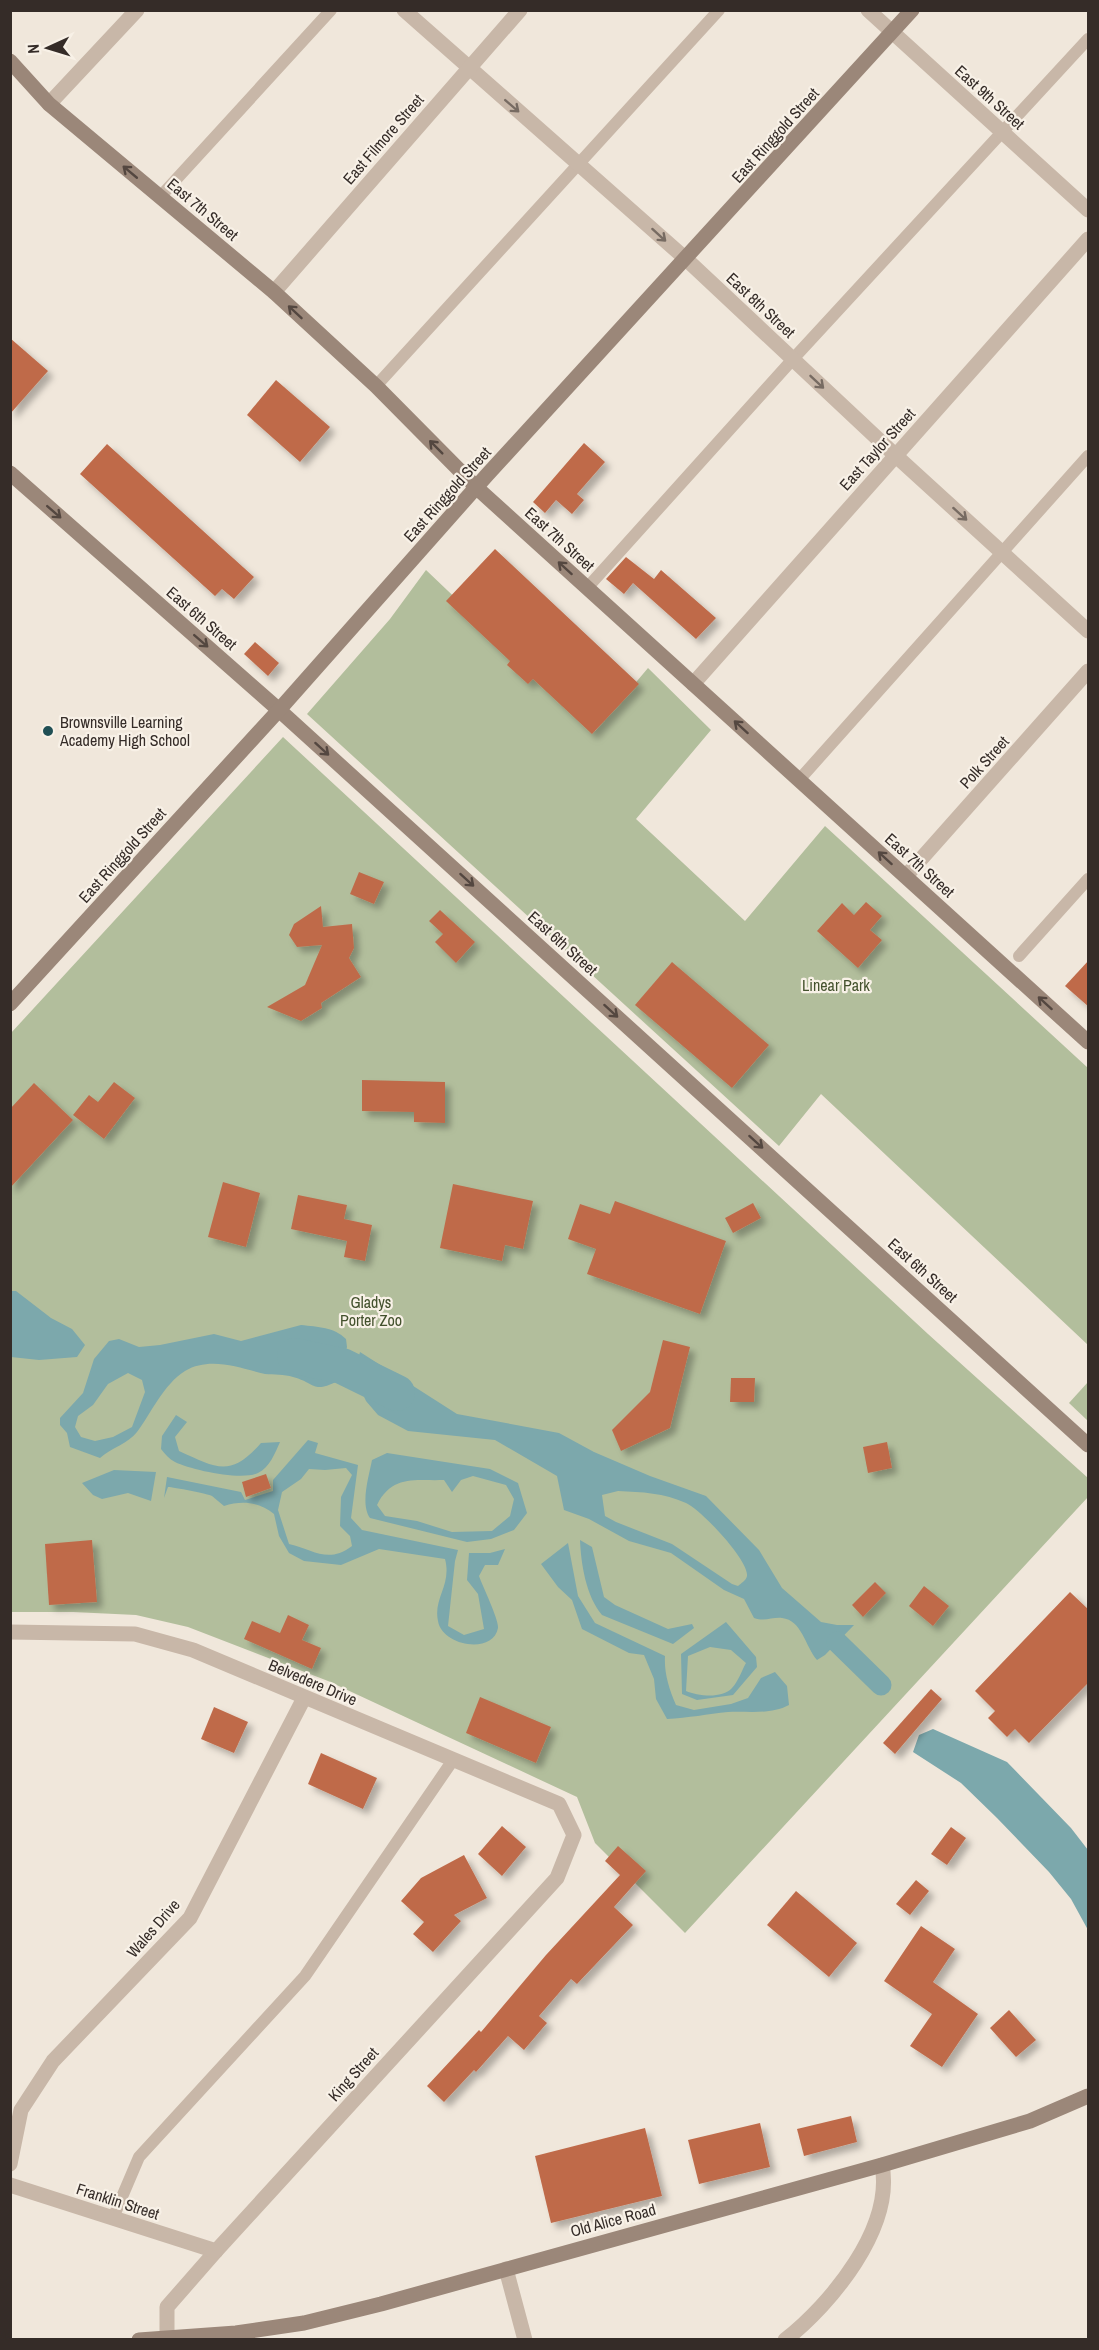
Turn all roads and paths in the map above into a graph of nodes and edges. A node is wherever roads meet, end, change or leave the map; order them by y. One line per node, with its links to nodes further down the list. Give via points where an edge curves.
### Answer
1 (137, 10): 12 (street)
2 (331, 10): 15 (lane)
3 (404, 10): 11 (street, East 8th Street)
4 (520, 10): 11 (street, East Filmore Street)
5 (719, 10): 14 (lane)
6 (868, 10): 8 (street, East 9th Street)
7 (912, 10): 8 (main road, East Ringgold Street)
8 (892, 33): 13 (street, East 9th Street); 18 (main road, East Ringgold Street)
9 (1089, 39): 13 (lane)
10 (10, 60): 12 (main road, East 7th Street)
11 (469, 67): 14 (street, East 8th Street, one-way to 14); 19 (street, East Filmore Street)
12 (49, 104): 15 (main road, East 7th Street, one-way to 12)
13 (1001, 131): 16 (street, East 9th Street); 20 (lane)
14 (580, 165): 18 (street, East 8th Street, one-way to 18); 21 (lane)
15 (160, 197): 19 (main road, East 7th Street)
16 (1089, 210)
17 (1089, 239): 22 (street, East Taylor Street)
18 (686, 259): 20 (street, East 8th Street); 25 (main road, East Ringgold Street)
19 (274, 292): 21 (main road, East 7th Street, one-way to 19)
20 (792, 359): 22 (street, East 8th Street, one-way to 22); 27 (lane)
21 (376, 386): 25 (main road, East 7th Street, one-way to 21)
22 (895, 455): 26 (street, East 8th Street, one-way to 26); 30 (street, East Taylor Street)
23 (1089, 456): 26 (lane)
24 (10, 473): 31 (main road, East 6th Street, one-way to 31)
25 (477, 488): 27 (main road, East 7th Street, one-way to 25); 31 (main road, East Ringgold Street)
26 (1002, 553): 28 (street, East 8th Street); 32 (lane)
27 (587, 588): 30 (main road, East 7th Street)
28 (1089, 631)
29 (1089, 671): 33 (street, Polk Street)
30 (693, 684): 32 (main road, East 7th Street, one-way to 30)
31 (279, 710): 36 (main road, East Ringgold Street); 38 (main road, East 6th Street, one-way to 38)
32 (799, 780): 33 (main road, East 7th Street, one-way to 32)
33 (906, 876): 37 (main road, East 7th Street, one-way to 33)
34 (1089, 879): 35 (lane)
35 (1019, 956)
36 (10, 1004)
37 (1089, 1042)
38 (1089, 1445)
39 (10, 1632): 40 (street, Belvedere Drive, via 135,1634 193,1650)
40 (304, 1698): 41 (street, Belvedere Drive); 44 (street, Wales Drive, via 190,1918 53,2061 21,2110)
41 (453, 1760): 42 (street, Belvedere Drive, via 559,1804); 47 (lane, via 305,1976 139,2157)
42 (574, 1835): 48 (street, King Street, via 557,1878)
43 (1089, 2096): 45 (main road, Old Alice Road, via 1030,2121)
44 (10, 2164)
45 (882, 2165): 49 (main road, Old Alice Road); 53 (street, via 885,2182 877,2218 861,2253 833,2294)
46 (10, 2186): 47 (street, Franklin Street)
47 (113, 2218): 48 (street, Franklin Street)
48 (216, 2251): 50 (street, King Street, via 166,2307)
49 (506, 2269): 50 (main road, Old Alice Road, via 304,2324); 52 (street)
50 (167, 2337): 51 (main road, Old Alice Road)
51 (139, 2340)
52 (525, 2340)
53 (785, 2340)

